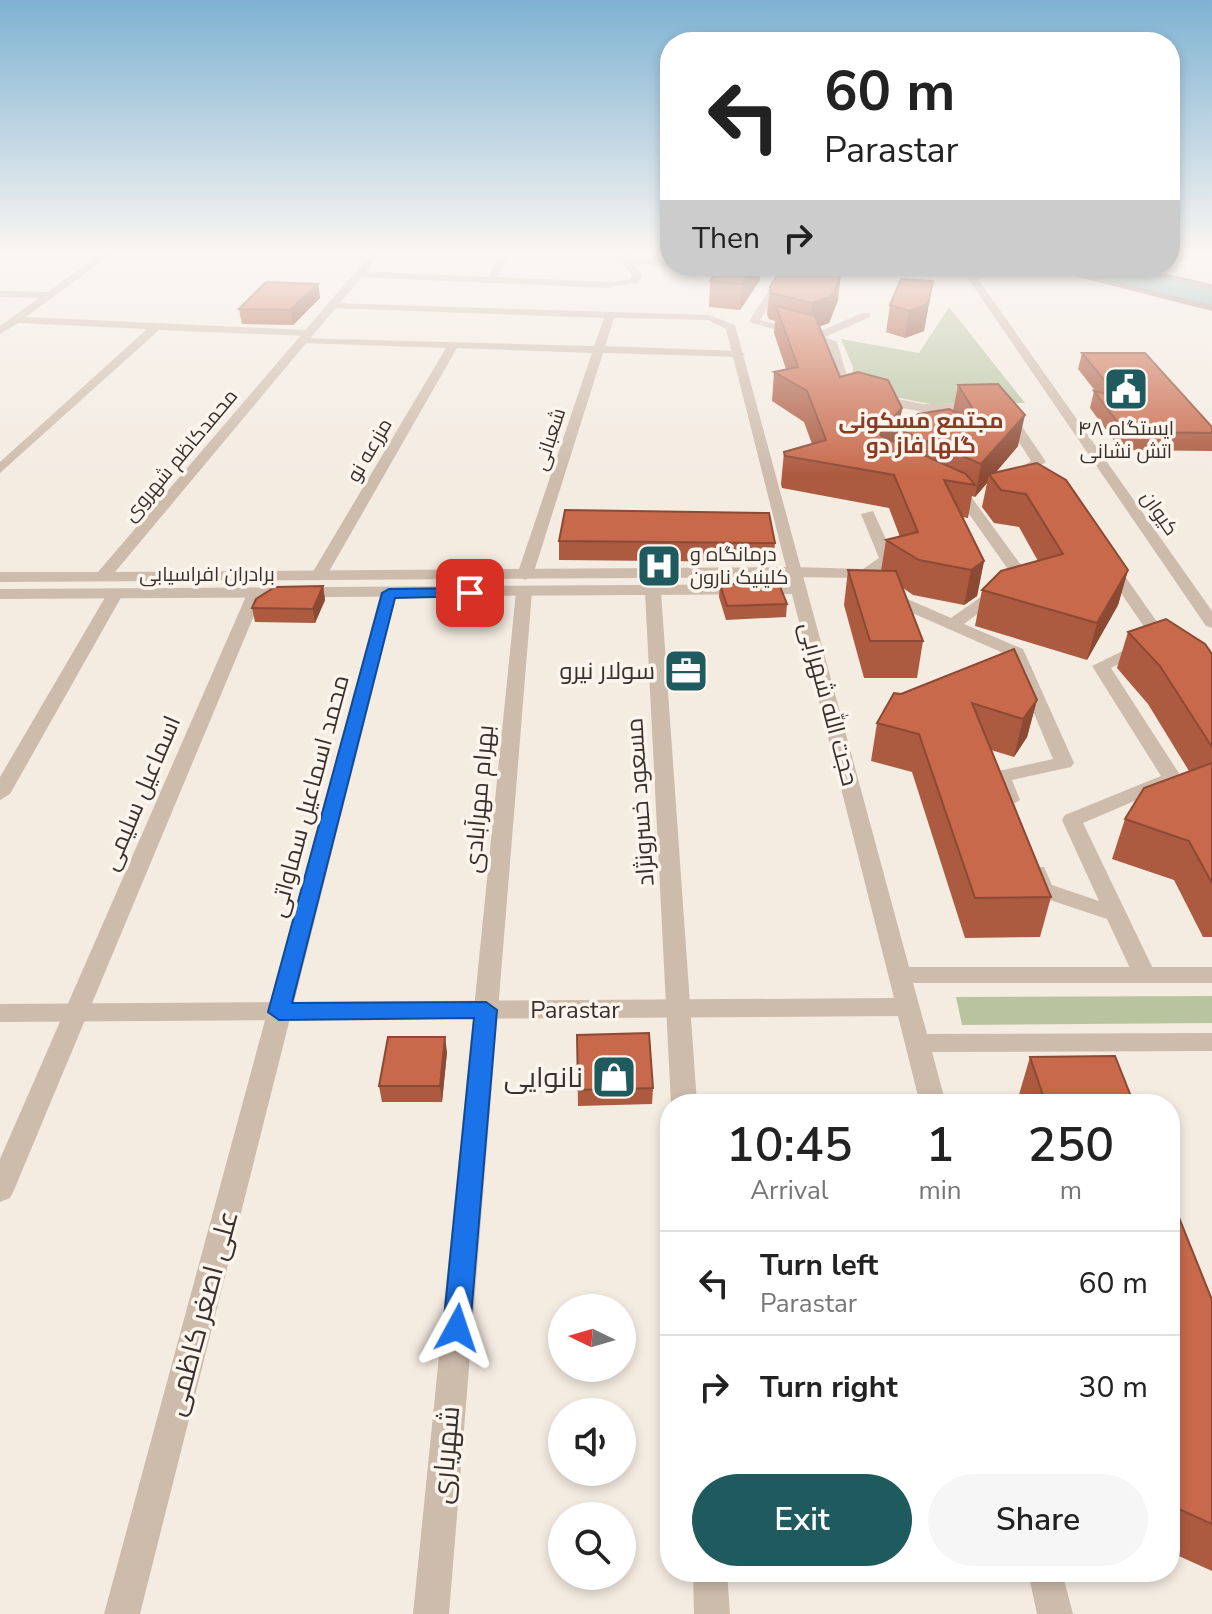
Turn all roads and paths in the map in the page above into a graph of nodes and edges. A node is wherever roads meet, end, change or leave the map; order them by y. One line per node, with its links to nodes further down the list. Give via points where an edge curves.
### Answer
1 (141, 325): 8 (street)
2 (314, 325): 9 (street, محمدکاظم شهروی)
3 (607, 325): 12 (street, شعبانی)
4 (727, 325): 13 (street, حجت الله شهرابی)
5 (766, 325): 10 (street)
6 (843, 325): 10 (street)
7 (1005, 325): 30 (street, کیوان)
8 (157, 326): 9 (street); 14 (street)
9 (305, 336): 11 (street); 21 (street, محمدکاظم شهروی)
10 (814, 338): 16 (street, via 831,342 846,393 924,414 1003,407 1039,462 1018,473 1026,488)
11 (453, 345): 12 (street); 20 (street, مزرعه نو)
12 (599, 350): 13 (street); 24 (street, شعبانی)
13 (739, 354): 23 (street, حجت الله شهرابی)
14 (0, 469)
15 (932, 487): 31 (street, via 967,501 1021,576)
16 (1039, 492)
17 (868, 514): 19 (street, via 887,559)
18 (1100, 550): 35 (street, via 1161,639 1101,666 1172,778 1072,820)
19 (866, 574): 23 (street); 31 (street, via 873,590)
20 (319, 575): 21 (street, برادران افراسیابی); 24 (street, برادران افراسیابی)
21 (103, 576): 22 (street, برادران افراسیابی)
22 (0, 577)
23 (796, 580): 24 (street, برادران افراسیابی); 25 (street, برادران افراسیابی); 36 (street, حجت الله شهرابی)
24 (525, 584): 25 (street, برادران افراسیابی); 26 (street, برادران افراسیابی); 41 (street, بهرام مهرآبادی)
25 (653, 592): 40 (street, مسعود خسرونژاد)
26 (389, 593): 29 (street, برادران افراسیابی); 42 (street, محمد اسماعیل سماواتی)
27 (0, 594): 28 (street, برادران افراسیابی)
28 (115, 594): 29 (street, برادران افراسیابی); 32 (street)
29 (255, 594): 44 (street, اسماعیل سلیمی)
30 (1212, 623)
31 (952, 625): 33 (street, via 1017,653 1064,763 1001,776)
32 (0, 794)
33 (1016, 819)
34 (1027, 847): 35 (street, via 1043,890)
35 (1115, 914): 37 (street)
36 (901, 975): 37 (street); 39 (street, حجت الله شهرابی)
37 (1144, 975): 38 (street)
38 (1212, 975)
39 (910, 1007): 40 (street, Parastar); 46 (street, حجت الله شهرابی)
40 (679, 1009): 41 (street, Parastar); 47 (street, مسعود خسرونژاد)
41 (486, 1010): 42 (street, Parastar); 53 (street, شهریاری)
42 (279, 1012): 44 (street, Parastar); 52 (street, علی اصغر کاظمی)
43 (0, 1013): 44 (street, Parastar)
44 (76, 1013): 49 (street, اسماعیل سلیمی)
45 (1212, 1042): 46 (street)
46 (918, 1043): 48 (street, حجت الله شهرابی)
47 (683, 1094)
48 (931, 1094)
49 (0, 1190)
50 (710, 1582): 54 (street)
51 (1047, 1582): 55 (street)
52 (122, 1614)
53 (431, 1614)
54 (712, 1614)
55 (1055, 1614)

